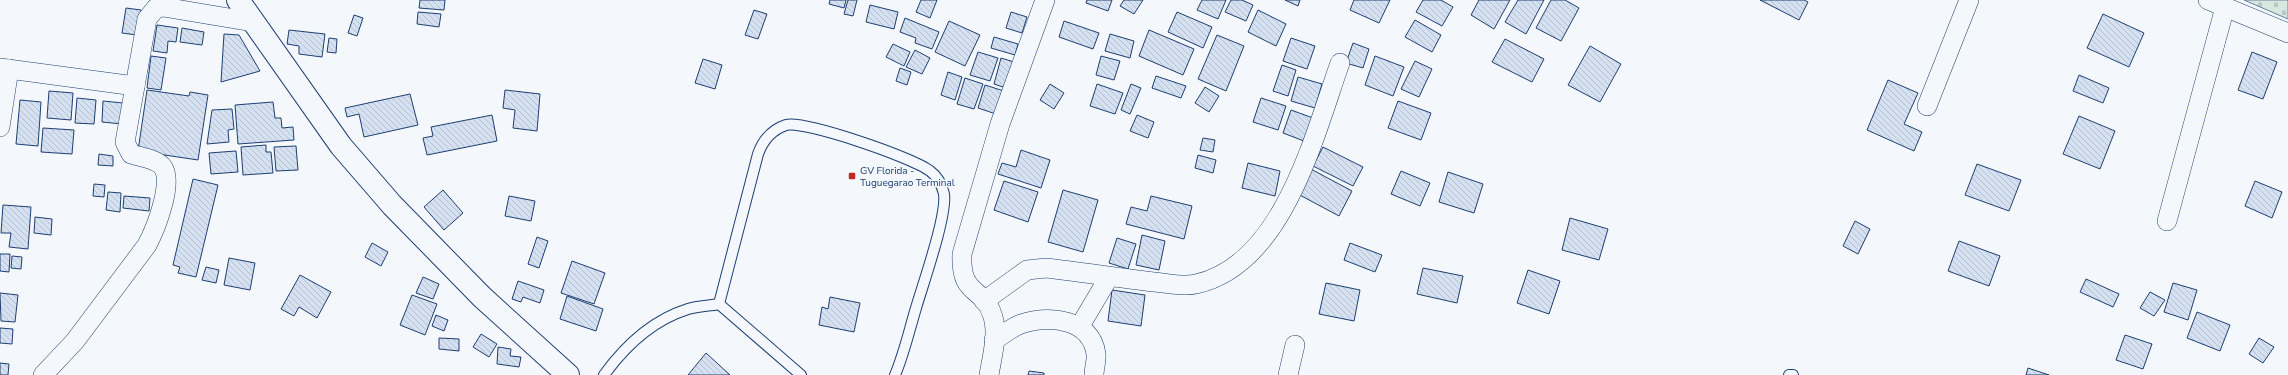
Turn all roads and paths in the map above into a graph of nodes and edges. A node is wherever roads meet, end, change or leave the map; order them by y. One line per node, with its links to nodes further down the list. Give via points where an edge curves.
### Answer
1 (238, 0): 5 (highway)
2 (1045, 0): 14 (street, via 1000,124 962,254 962,267 967,284)
3 (1969, 0): 10 (street)
4 (2217, 4): 6 (street); 12 (street)
5 (253, 22): 9 (street, via 156,8 147,19); 20 (highway, via 342,146 392,205 482,297)
6 (2288, 33)
7 (1340, 63): 13 (street, via 1308,154 1288,199 1270,229 1248,257 1224,274 1195,284)
8 (4, 68): 9 (street); 11 (street)
9 (135, 86): 19 (street, via 125,142 127,149 131,154 158,162 166,172 166,184 155,230 147,245 94,317)
10 (1927, 106)
11 (0, 127)
12 (2166, 221)
13 (1108, 276): 14 (street, via 1046,268 1027,270); 16 (street)
14 (984, 302): 17 (street, via 993,314)
15 (719, 304): 21 (lane, via 688,309 638,336); 22 (lane); 23 (lane, via 758,154 763,141 776,130 788,125 809,126 912,160 930,171 940,182 944,194 942,216 931,260)
16 (1080, 326): 17 (street, via 1061,321 1038,321 1020,324); 25 (street, via 1091,337 1096,354)
17 (994, 340): 24 (street)
18 (1294, 344): 26 (street)
19 (43, 375)
20 (568, 375)
21 (604, 375)
22 (801, 375)
23 (895, 375)
24 (989, 375)
25 (1094, 375)
26 (1288, 375)
27 (1789, 375): 28 (lane)
28 (1792, 375)

